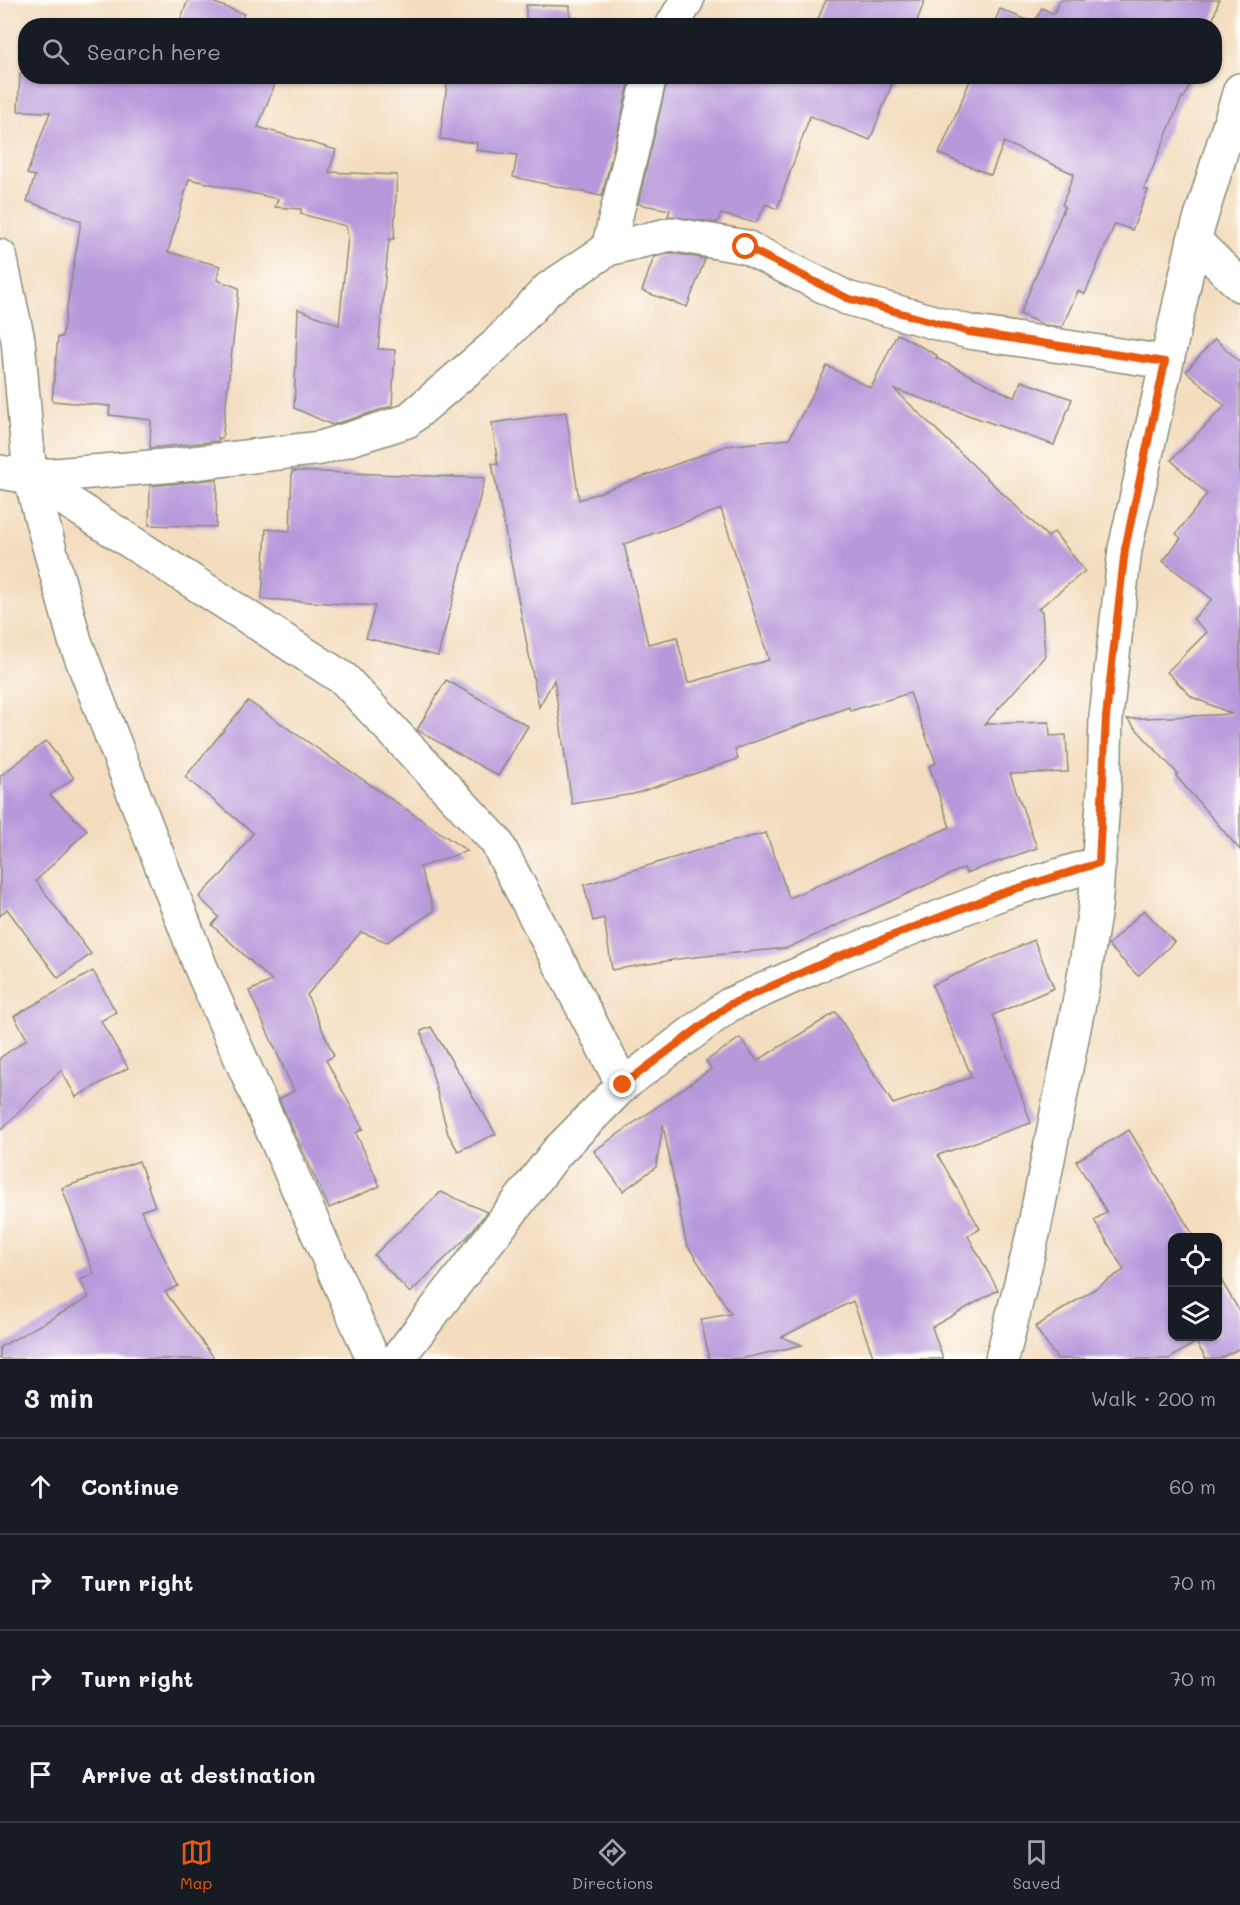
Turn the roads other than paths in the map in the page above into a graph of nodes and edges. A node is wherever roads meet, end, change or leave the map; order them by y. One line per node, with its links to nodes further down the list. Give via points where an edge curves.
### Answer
1 (687, 0): 2 (street)
2 (677, 18)
3 (648, 84): 6 (street)
4 (1240, 90): 5 (street)
5 (1194, 240): 8 (street); 9 (street)
6 (608, 249): 9 (street, via 671,234 746,247 847,298 969,332); 10 (street, via 548,289 495,346 407,421 321,448 176,465)
7 (0, 256): 10 (street, via 18,340)
8 (1240, 285)
9 (1165, 362): 11 (street, via 1125,549 1106,717)
10 (15, 475): 12 (street, via 344,679 496,841); 13 (street, via 135,802 201,968)
11 (1099, 863): 12 (street, via 1002,893 837,957 729,1005); 15 (street, via 1070,1049 1033,1234)
12 (623, 1085): 14 (street, via 557,1152)
13 (373, 1359)
14 (397, 1359)
15 (1002, 1359)

